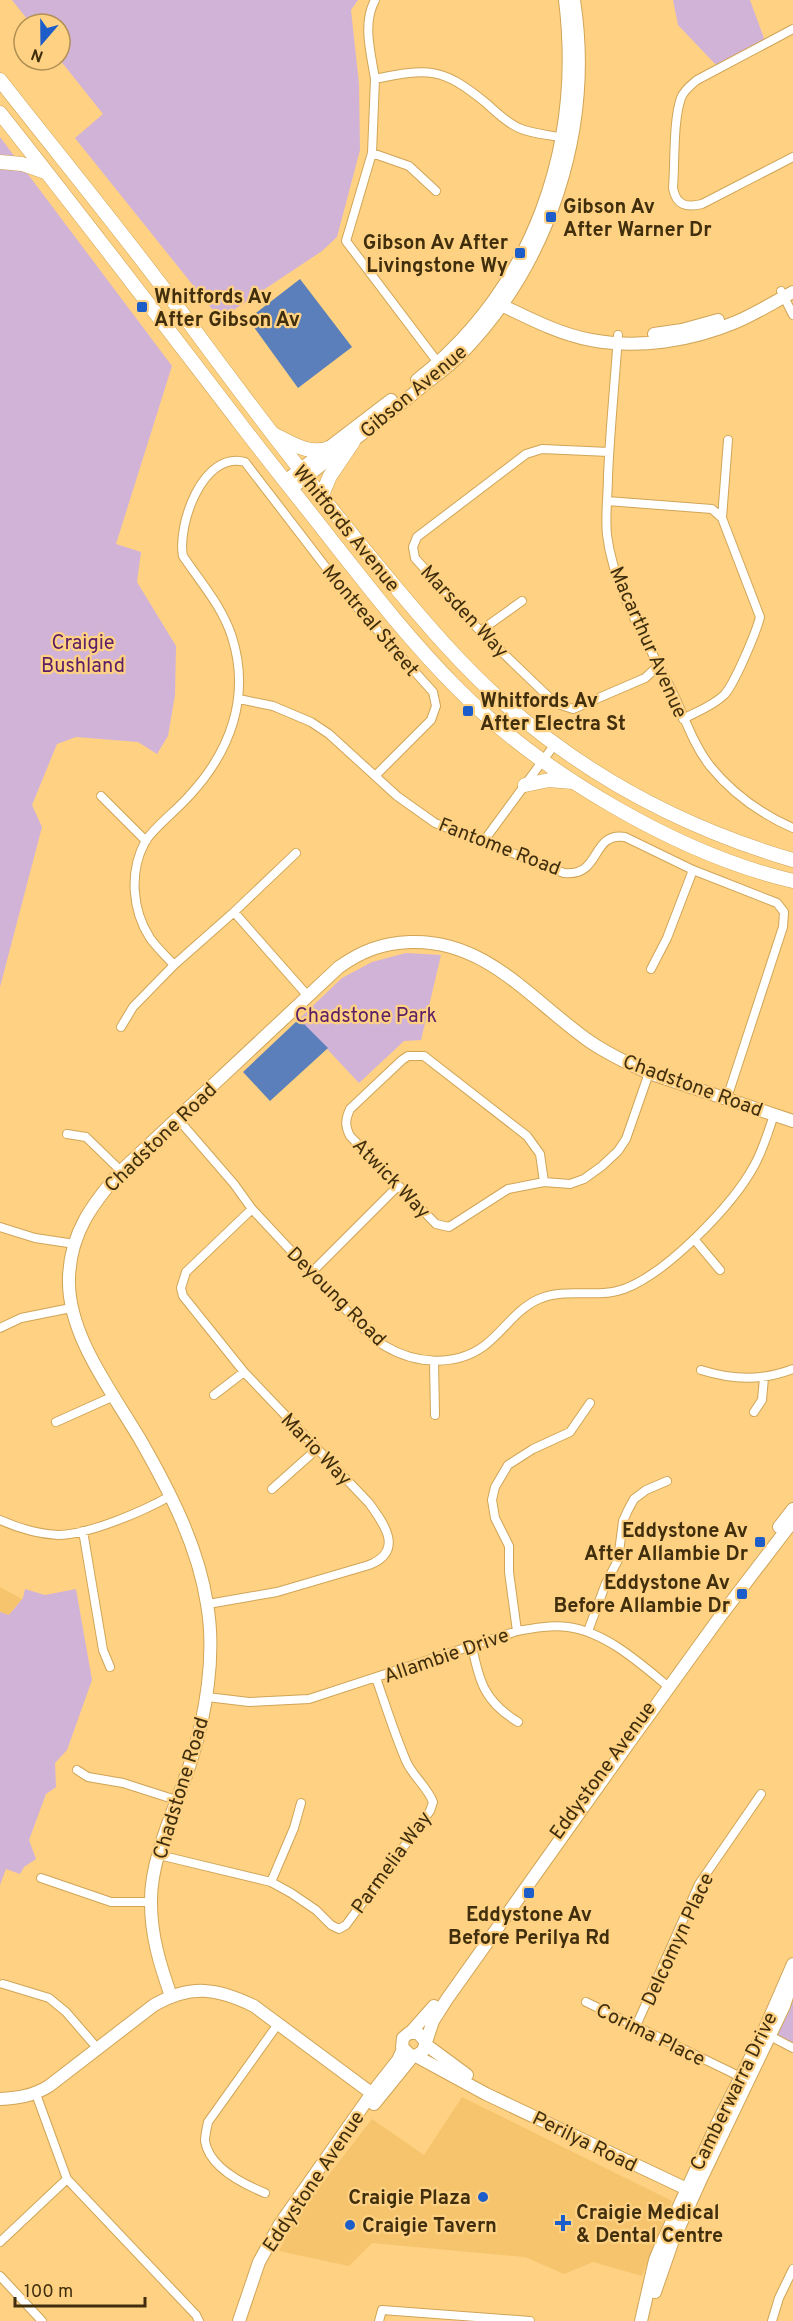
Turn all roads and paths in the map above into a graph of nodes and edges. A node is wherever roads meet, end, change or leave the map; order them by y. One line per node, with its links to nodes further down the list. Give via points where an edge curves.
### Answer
1 (375, 0): 5 (street, via 368,12)
2 (565, 0): 8 (street, Gibson Avenue, via 570,64)
3 (574, 0): 8 (street, Gibson Avenue, via 579,68 576,112)
4 (793, 29): 10 (street, via 687,88 678,116 675,197 680,204 690,207 702,204)
5 (375, 79): 8 (street, via 415,70 439,73 465,86 522,130); 9 (street)
6 (0, 80): 20 (main road, Whitfords Avenue)
7 (0, 113): 12 (main road, Whitfords Avenue)
8 (567, 138): 16 (street, Gibson Avenue, via 540,215)
9 (372, 153): 13 (street, via 409,166); 19 (street, via 346,241)
10 (793, 157)
11 (0, 162): 12 (main road)
12 (45, 172): 26 (main road, Whitfords Avenue)
13 (436, 191)
14 (793, 284): 15 (street)
15 (786, 293): 17 (street); 18 (street, via 736,322 694,336 670,341)
16 (500, 299): 18 (street, via 574,335 591,340); 19 (street, Gibson Avenue, via 458,358)
17 (793, 315)
18 (618, 339): 24 (street, Macarthur Avenue)
19 (440, 366): 22 (street, Gibson Avenue); 23 (street, Gibson Avenue)
20 (271, 433): 23 (main road, via 306,450 320,452); 25 (main road, Whitfords Avenue)
21 (728, 440): 29 (street)
22 (353, 442): 25 (street, Gibson Avenue); 27 (main road)
23 (328, 448): 25 (street, Gibson Avenue)
24 (609, 452): 28 (street, Macarthur Avenue); 31 (street, Marsden Way, via 542,449 526,454 417,537 413,547 415,558)
25 (302, 474): 26 (street, Gibson Avenue); 27 (main road, Whitfords Avenue)
26 (288, 485): 36 (main road, Whitfords Avenue, via 427,656 459,690)
27 (321, 497): 35 (main road, Whitfords Avenue, via 445,646 506,705)
28 (607, 501): 29 (street, via 712,509); 32 (street, Macarthur Avenue, via 610,555)
29 (722, 518): 34 (street, via 760,617 725,694)
30 (522, 601): 31 (street)
31 (480, 632): 32 (street, Marsden Way, via 555,703 573,709 645,678)
32 (658, 666): 34 (street, Macarthur Avenue)
33 (239, 699): 37 (street, Fantome Road, via 273,706 311,722); 37 (street, Montreal Street, via 232,637 220,608 183,556 182,538 193,500 205,477 229,461 245,462 354,604 433,692 436,706 431,720); 42 (street, via 229,736 211,771)
34 (683, 719): 41 (street, Macarthur Avenue, via 710,765 726,783 758,809)
35 (555, 744): 36 (street); 45 (main road, Whitfords Avenue, via 621,787 686,821)
36 (543, 760): 38 (main road, Whitfords Avenue); 39 (street)
37 (375, 776): 43 (street, Fantome Road, via 435,823)
38 (575, 782): 39 (main road, via 549,780); 47 (main road, Whitfords Avenue, via 672,837)
39 (525, 785): 43 (street)
40 (101, 796): 42 (street)
41 (793, 828)
42 (146, 841): 49 (street, via 135,882 136,902 151,938)
43 (483, 842): 46 (street, Fantome Road, via 575,874 588,866 606,840 618,836)
44 (296, 853): 48 (street)
45 (793, 860)
46 (693, 870): 50 (street); 54 (street, Fantome Road, via 777,903 785,918)
47 (793, 881)
48 (234, 912): 49 (street); 51 (street)
49 (174, 965): 52 (street, via 133,1007)
50 (651, 969)
51 (307, 995): 53 (street, Chadstone Road, via 339,967 378,945 431,941 448,944 480,957 589,1040); 56 (street, Chadstone Road)
52 (121, 1027)
53 (649, 1073): 54 (street, Chadstone Road); 60 (street, Atwick Way, via 626,1139 618,1151 584,1179 570,1184)
54 (727, 1098): 55 (street, Chadstone Road)
55 (774, 1115): 57 (street, Chadstone Road); 64 (street, Deyoung Road, via 753,1168)
56 (177, 1118): 59 (street, Chadstone Road); 62 (street, Deyoung Road)
57 (793, 1121)
58 (68, 1134): 59 (street, via 86,1137)
59 (121, 1171): 65 (street, Chadstone Road, via 94,1203)
60 (544, 1182): 61 (street, Atwick Way, via 508,1189 449,1227 436,1224); 61 (street, Atwick Way, via 540,1154 527,1136 424,1056 416,1054 402,1060 350,1109 346,1120 350,1136)
61 (398, 1186): 67 (street)
62 (252, 1209): 67 (street, Deyoung Road); 73 (street, Mario Way, via 186,1272 181,1288 183,1296)
63 (0, 1227): 65 (street)
64 (694, 1239): 66 (street); 70 (street, Deyoung Road, via 638,1282 621,1290 555,1293 537,1300 483,1347 461,1357)
65 (75, 1244): 68 (street, Chadstone Road, via 69,1277)
66 (720, 1270)
67 (312, 1272): 70 (street, Deyoung Road, via 384,1346)
68 (71, 1308): 69 (street, via 21,1318); 76 (street, Chadstone Road, via 85,1345)
69 (0, 1328)
70 (434, 1362): 79 (street)
71 (793, 1369): 74 (street)
72 (701, 1370): 74 (street, via 720,1376)
73 (244, 1372): 75 (street); 81 (street, Mario Way)
74 (764, 1378): 78 (street, via 762,1400)
75 (214, 1395)
76 (114, 1396): 80 (street); 84 (street, Chadstone Road)
77 (590, 1403): 90 (street, via 570,1432 513,1461 495,1487 492,1500 495,1518 509,1546)
78 (754, 1412)
79 (435, 1414)
80 (56, 1422)
81 (317, 1449): 83 (street); 89 (street, Mario Way, via 381,1519 390,1543 387,1552 380,1561 328,1579)
82 (667, 1481): 91 (street, via 646,1490 628,1510 618,1560)
83 (272, 1489)
84 (170, 1496): 88 (street, via 148,1509); 89 (street, Chadstone Road, via 192,1545)
85 (793, 1509): 95 (street, Eddystone Avenue, via 727,1594)
86 (0, 1520): 88 (street, via 15,1527 59,1535)
87 (793, 1521): 95 (street, Eddystone Avenue)
88 (82, 1531): 93 (street, via 103,1650)
89 (208, 1604): 96 (street, Chadstone Road)
90 (518, 1631): 91 (street, Allambie Drive, via 541,1627); 92 (street, Allambie Drive)
91 (588, 1631): 95 (street, Allambie Drive)
92 (472, 1646): 94 (street, Allambie Drive); 97 (street, via 482,1685 492,1701)
93 (110, 1667)
94 (376, 1678): 96 (street, Allambie Drive, via 309,1699 249,1702); 104 (street, Parmelia Way, via 408,1763 429,1791 433,1802 430,1811 346,1925 339,1929)
95 (667, 1685): 113 (street, Eddystone Avenue, via 425,2019); 115 (street, Eddystone Avenue, via 447,1999)
96 (207, 1697): 100 (street, Chadstone Road, via 200,1731)
97 (518, 1722)
98 (77, 1770): 100 (street, via 88,1777 123,1783)
99 (761, 1794): 112 (street, Delcomyn Place, via 699,1884)
100 (176, 1800): 102 (street, Chadstone Road)
101 (301, 1803): 104 (street)
102 (159, 1855): 104 (street, Parmelia Way); 105 (street, Chadstone Road)
103 (40, 1878): 105 (street, via 111,1902)
104 (271, 1882)
105 (151, 1902): 109 (street, Chadstone Road, via 157,1953)
106 (793, 1964): 114 (street, Camberwarra Drive)
107 (793, 1980): 114 (street, Camberwarra Drive)
108 (3, 1984): 117 (street, via 49,1998)
109 (171, 1996): 111 (street, via 201,1990 218,1992 254,2006); 117 (street)
110 (586, 2002): 112 (street, Corima Place)
111 (278, 2024): 122 (street); 126 (street, via 208,2122 205,2138 207,2149 224,2168 244,2184)
112 (636, 2026): 119 (street, Corima Place)
113 (411, 2032): 115 (street, via 421,2035); 118 (street, via 402,2040)
114 (766, 2035): 116 (street); 119 (street, Camberwarra Drive)
115 (425, 2042): 118 (street, via 423,2052); 120 (street, Perilya Road, via 468,2076)
116 (793, 2048)
117 (98, 2049): 121 (street)
118 (410, 2054): 120 (street, Perilya Road); 122 (street, Eddystone Avenue)
119 (745, 2079): 125 (street, Camberwarra Drive)
120 (477, 2088): 125 (street, Perilya Road)
121 (36, 2094): 123 (street); 124 (street)
122 (375, 2095): 132 (street, Eddystone Avenue, via 302,2190 265,2248); 133 (street, Eddystone Avenue, via 281,2236)
123 (0, 2099)
124 (67, 2179): 127 (street); 131 (street)
125 (690, 2191): 136 (street, Camberwarra Drive, via 655,2260); 137 (street, Camberwarra Drive, via 657,2284)
126 (265, 2193)
127 (0, 2242)
128 (793, 2269): 138 (street)
129 (0, 2276): 130 (street)
130 (42, 2321)
131 (199, 2321)
132 (239, 2321)
133 (247, 2321)
134 (379, 2321): 135 (street, via 382,2310)
135 (530, 2321)
136 (641, 2321)
137 (649, 2321)
138 (772, 2321)

